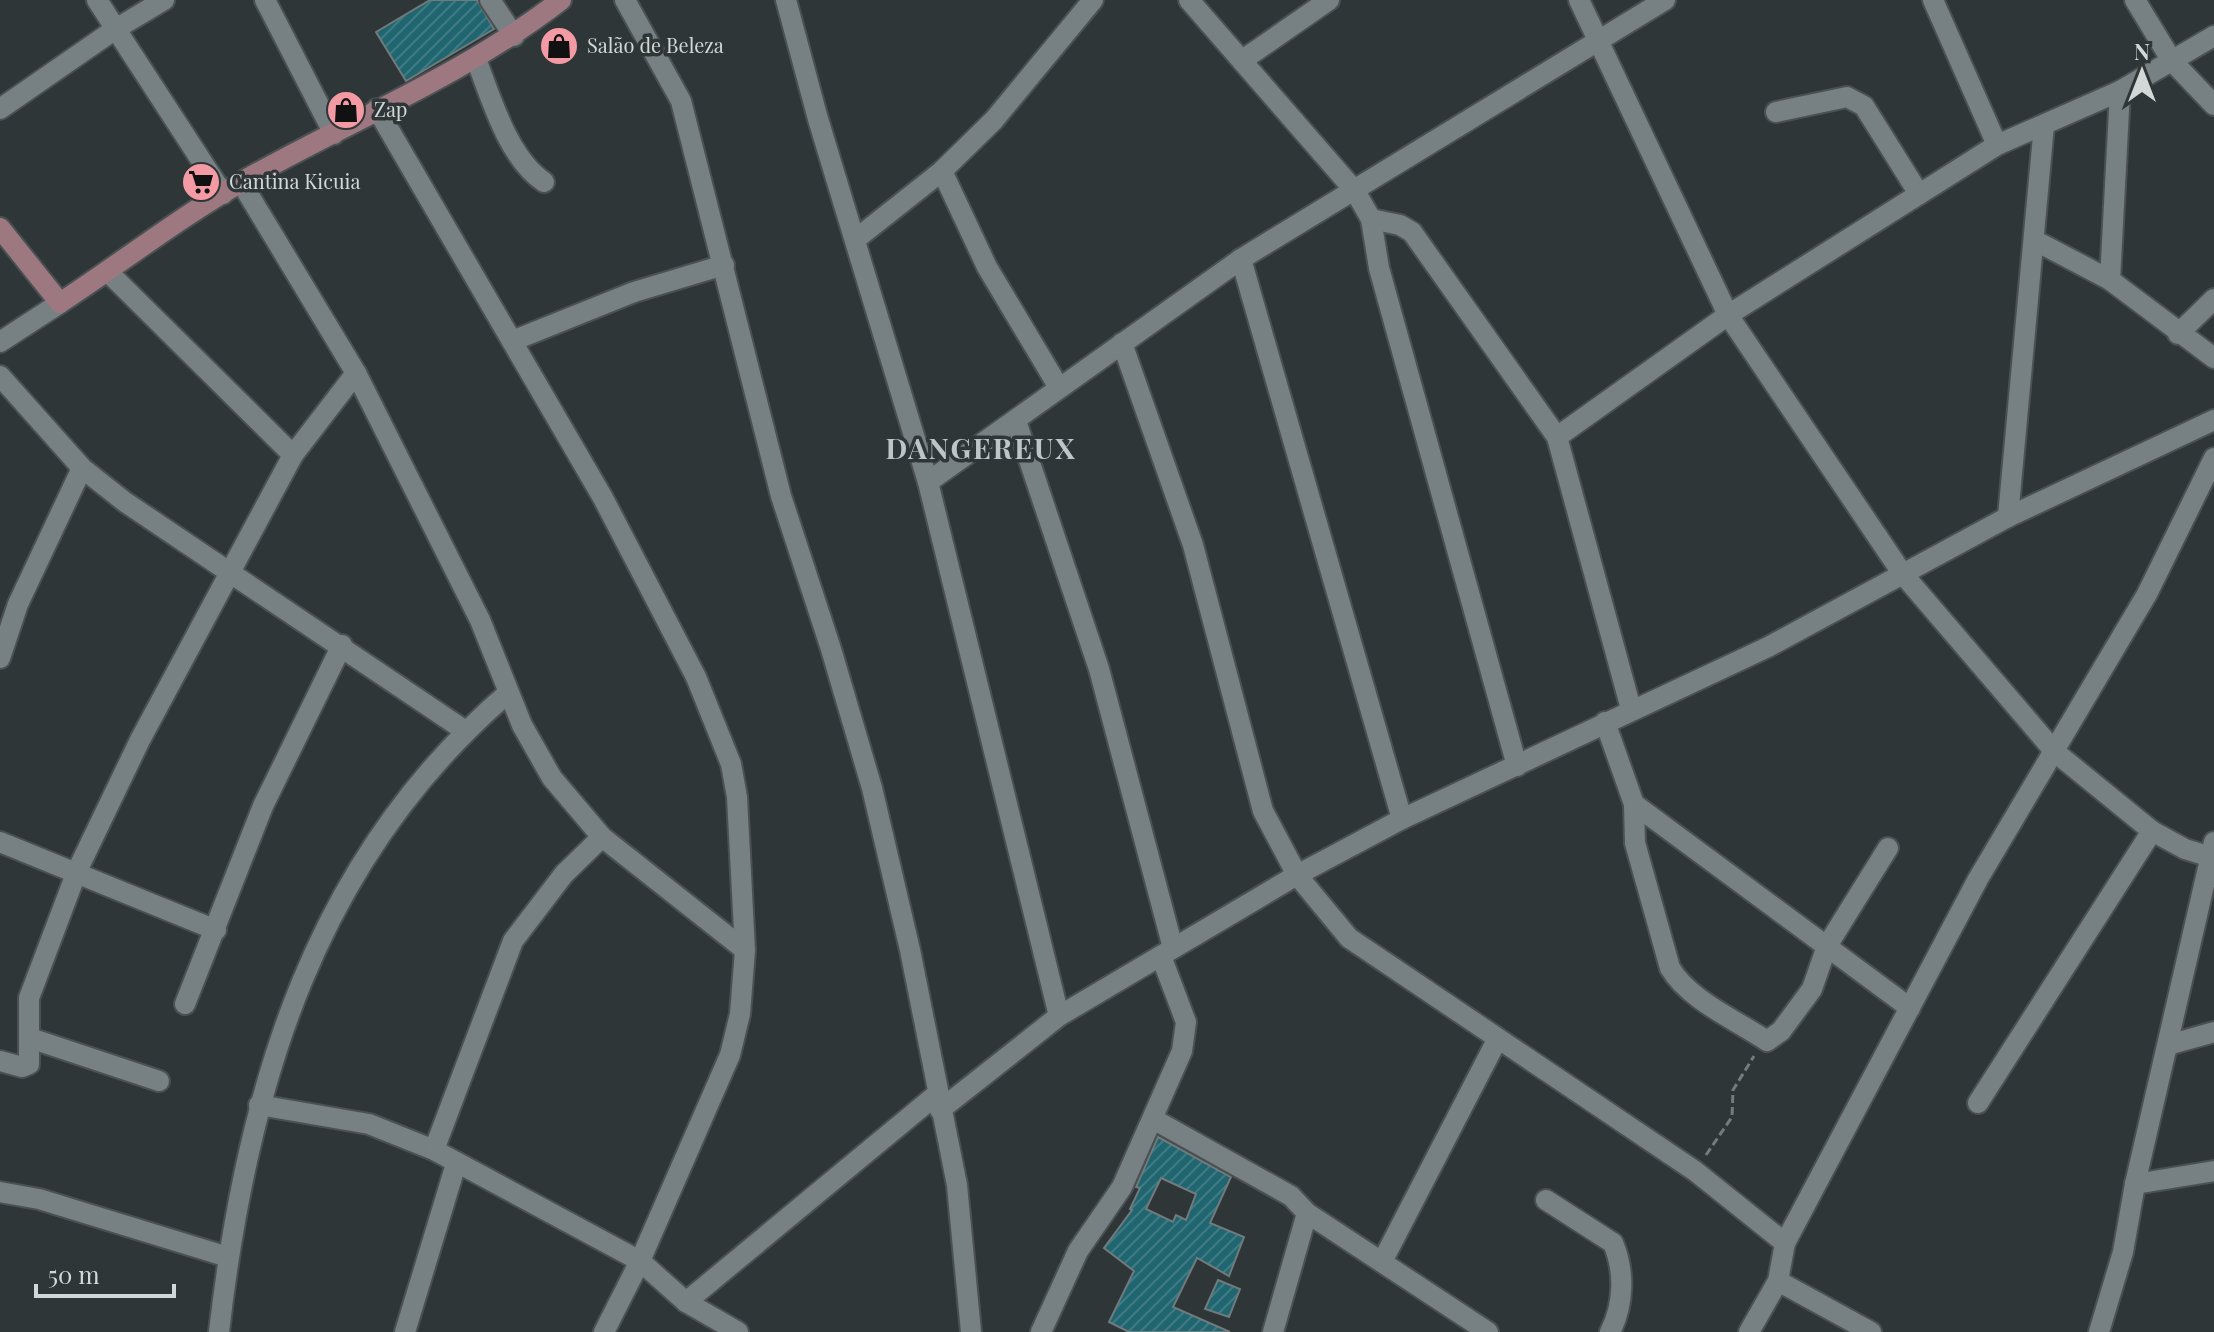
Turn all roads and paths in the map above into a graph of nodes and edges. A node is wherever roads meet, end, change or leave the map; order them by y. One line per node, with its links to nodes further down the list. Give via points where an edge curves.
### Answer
1 (97, 0): 15 (street)
2 (164, 0): 15 (street)
3 (265, 0): 28 (street)
4 (490, 0): 16 (street)
5 (561, 0): 16 (main road)
6 (625, 0): 41 (street, via 681,101)
7 (786, 0): 38 (street)
8 (1093, 0): 30 (street, via 994,120)
9 (1189, 0): 20 (street)
10 (1329, 0): 20 (street)
11 (1579, 0): 18 (street)
12 (1665, 0): 18 (street)
13 (1933, 0): 29 (street)
14 (2135, 0): 21 (street)
15 (114, 30): 24 (street); 34 (street)
16 (514, 36): 19 (main road)
17 (2214, 36): 21 (street)
18 (1599, 39): 33 (street); 46 (street)
19 (476, 59): 25 (main road); 32 (street, via 507,131 531,173)
20 (1244, 59): 33 (street)
21 (2172, 61): 22 (street); 23 (street)
22 (2120, 91): 27 (street); 43 (street)
23 (2214, 105)
24 (0, 109)
25 (377, 109): 28 (main road); 48 (street)
26 (1776, 112): 35 (street, via 1847,97 1864,106)
27 (2044, 125): 29 (street); 39 (street)
28 (334, 134): 31 (main road)
29 (1997, 145): 35 (street)
30 (942, 171): 38 (street); 54 (street, via 987,267)
31 (241, 182): 34 (main road); 52 (street)
32 (544, 182)
33 (1355, 191): 36 (street); 40 (street)
34 (223, 194): 42 (main road)
35 (1919, 194): 46 (street)
36 (1371, 219): 57 (street, via 1412,232); 72 (street, via 1379,268)
37 (0, 228): 45 (main road)
38 (856, 239): 61 (street)
39 (2036, 241): 43 (street); 62 (street)
40 (1241, 259): 50 (street); 74 (street)
41 (724, 265): 48 (street, via 634,292); 96 (street, via 781,496 872,788)
42 (108, 272): 45 (main road); 58 (street)
43 (2110, 280): 47 (street)
44 (2214, 299): 47 (street)
45 (60, 303): 49 (street)
46 (1728, 315): 57 (street); 64 (street)
47 (2178, 334): 51 (street)
48 (512, 341): 84 (street, via 603,498 715,720 737,797)
49 (0, 342)
50 (1122, 343): 54 (street); 81 (street, via 1193,545 1263,811)
51 (2214, 358)
52 (356, 373): 58 (street); 67 (street, via 480,620)
53 (0, 376): 60 (street)
54 (1058, 386): 56 (street)
55 (2214, 420): 62 (street)
56 (1016, 421): 61 (street); 85 (street, via 1099,669)
57 (1557, 437): 68 (street)
58 (293, 455): 63 (street)
59 (2214, 458): 71 (street, via 2147,594)
60 (82, 468): 63 (street); 66 (street, via 18,604)
61 (928, 482): 88 (street)
62 (2008, 517): 64 (street)
63 (229, 572): 65 (street); 80 (street)
64 (1902, 573): 68 (street, via 1768,647); 71 (street)
65 (342, 645): 70 (street); 82 (street, via 278,771)
66 (0, 658)
67 (508, 693): 70 (street); 76 (street, via 552,778)
68 (1631, 709): 69 (street)
69 (1605, 722): 72 (street); 73 (street)
70 (464, 730): 98 (street, via 381,830 332,914 279,1036)
71 (2055, 752): 75 (street); 87 (street, via 1978,879)
72 (1517, 766): 74 (street)
73 (1634, 804): 83 (street); 92 (street, via 1635,843 1670,968 1690,990)
74 (1402, 819): 81 (street)
75 (2152, 831): 79 (street); 97 (street)
76 (602, 837): 84 (street); 100 (street, via 564,874 513,941)
77 (0, 842): 80 (street)
78 (1888, 848): 83 (street)
79 (2212, 853): 93 (street)
80 (77, 871): 82 (street); 90 (street, via 29,998)
81 (1297, 875): 85 (street); 91 (street, via 1349,938)
82 (216, 930): 86 (street)
83 (1827, 946): 87 (street); 92 (street, via 1812,989 1781,1031)
84 (745, 950): 111 (street, via 740,1014 730,1055)
85 (1167, 952): 88 (street); 99 (street, via 1186,1036)
86 (185, 1004)
87 (1910, 1008): 108 (street)
88 (1059, 1016): 96 (street)
89 (2214, 1032): 93 (street)
90 (30, 1038): 94 (street, via 29,1064); 95 (street)
91 (1497, 1040): 102 (street); 110 (street)
92 (1767, 1041): 102 (path, via 1733,1090 1732,1117)
93 (2168, 1045): 104 (street)
94 (0, 1061)
95 (159, 1081)
96 (938, 1102): 113 (street); 119 (street, via 957,1185)
97 (1978, 1103)
98 (259, 1105): 100 (street, via 369,1124); 109 (street)
99 (1153, 1119): 107 (street, via 1291,1196); 120 (street, via 1122,1187 1078,1251)
100 (434, 1150): 101 (street)
101 (456, 1164): 111 (street); 116 (street)
102 (1695, 1171): 108 (street)
103 (2214, 1171): 104 (street)
104 (2135, 1184): 125 (street, via 2123,1252)
105 (0, 1192): 109 (street)
106 (1546, 1200): 123 (street, via 1613,1243 1621,1280 1619,1310)
107 (1307, 1213): 110 (street); 121 (street)
108 (1785, 1243): 112 (street)
109 (228, 1257): 115 (street)
110 (1383, 1260): 122 (street)
111 (640, 1261): 113 (street); 117 (street)
112 (1778, 1281): 114 (street); 124 (street)
113 (686, 1302): 118 (street)
114 (1751, 1331)
115 (219, 1332)
116 (405, 1332)
117 (604, 1332)
118 (738, 1332)
119 (971, 1332)
120 (1041, 1332)
121 (1273, 1332)
122 (1488, 1332)
123 (1610, 1332)
124 (1871, 1332)
125 (2099, 1332)

